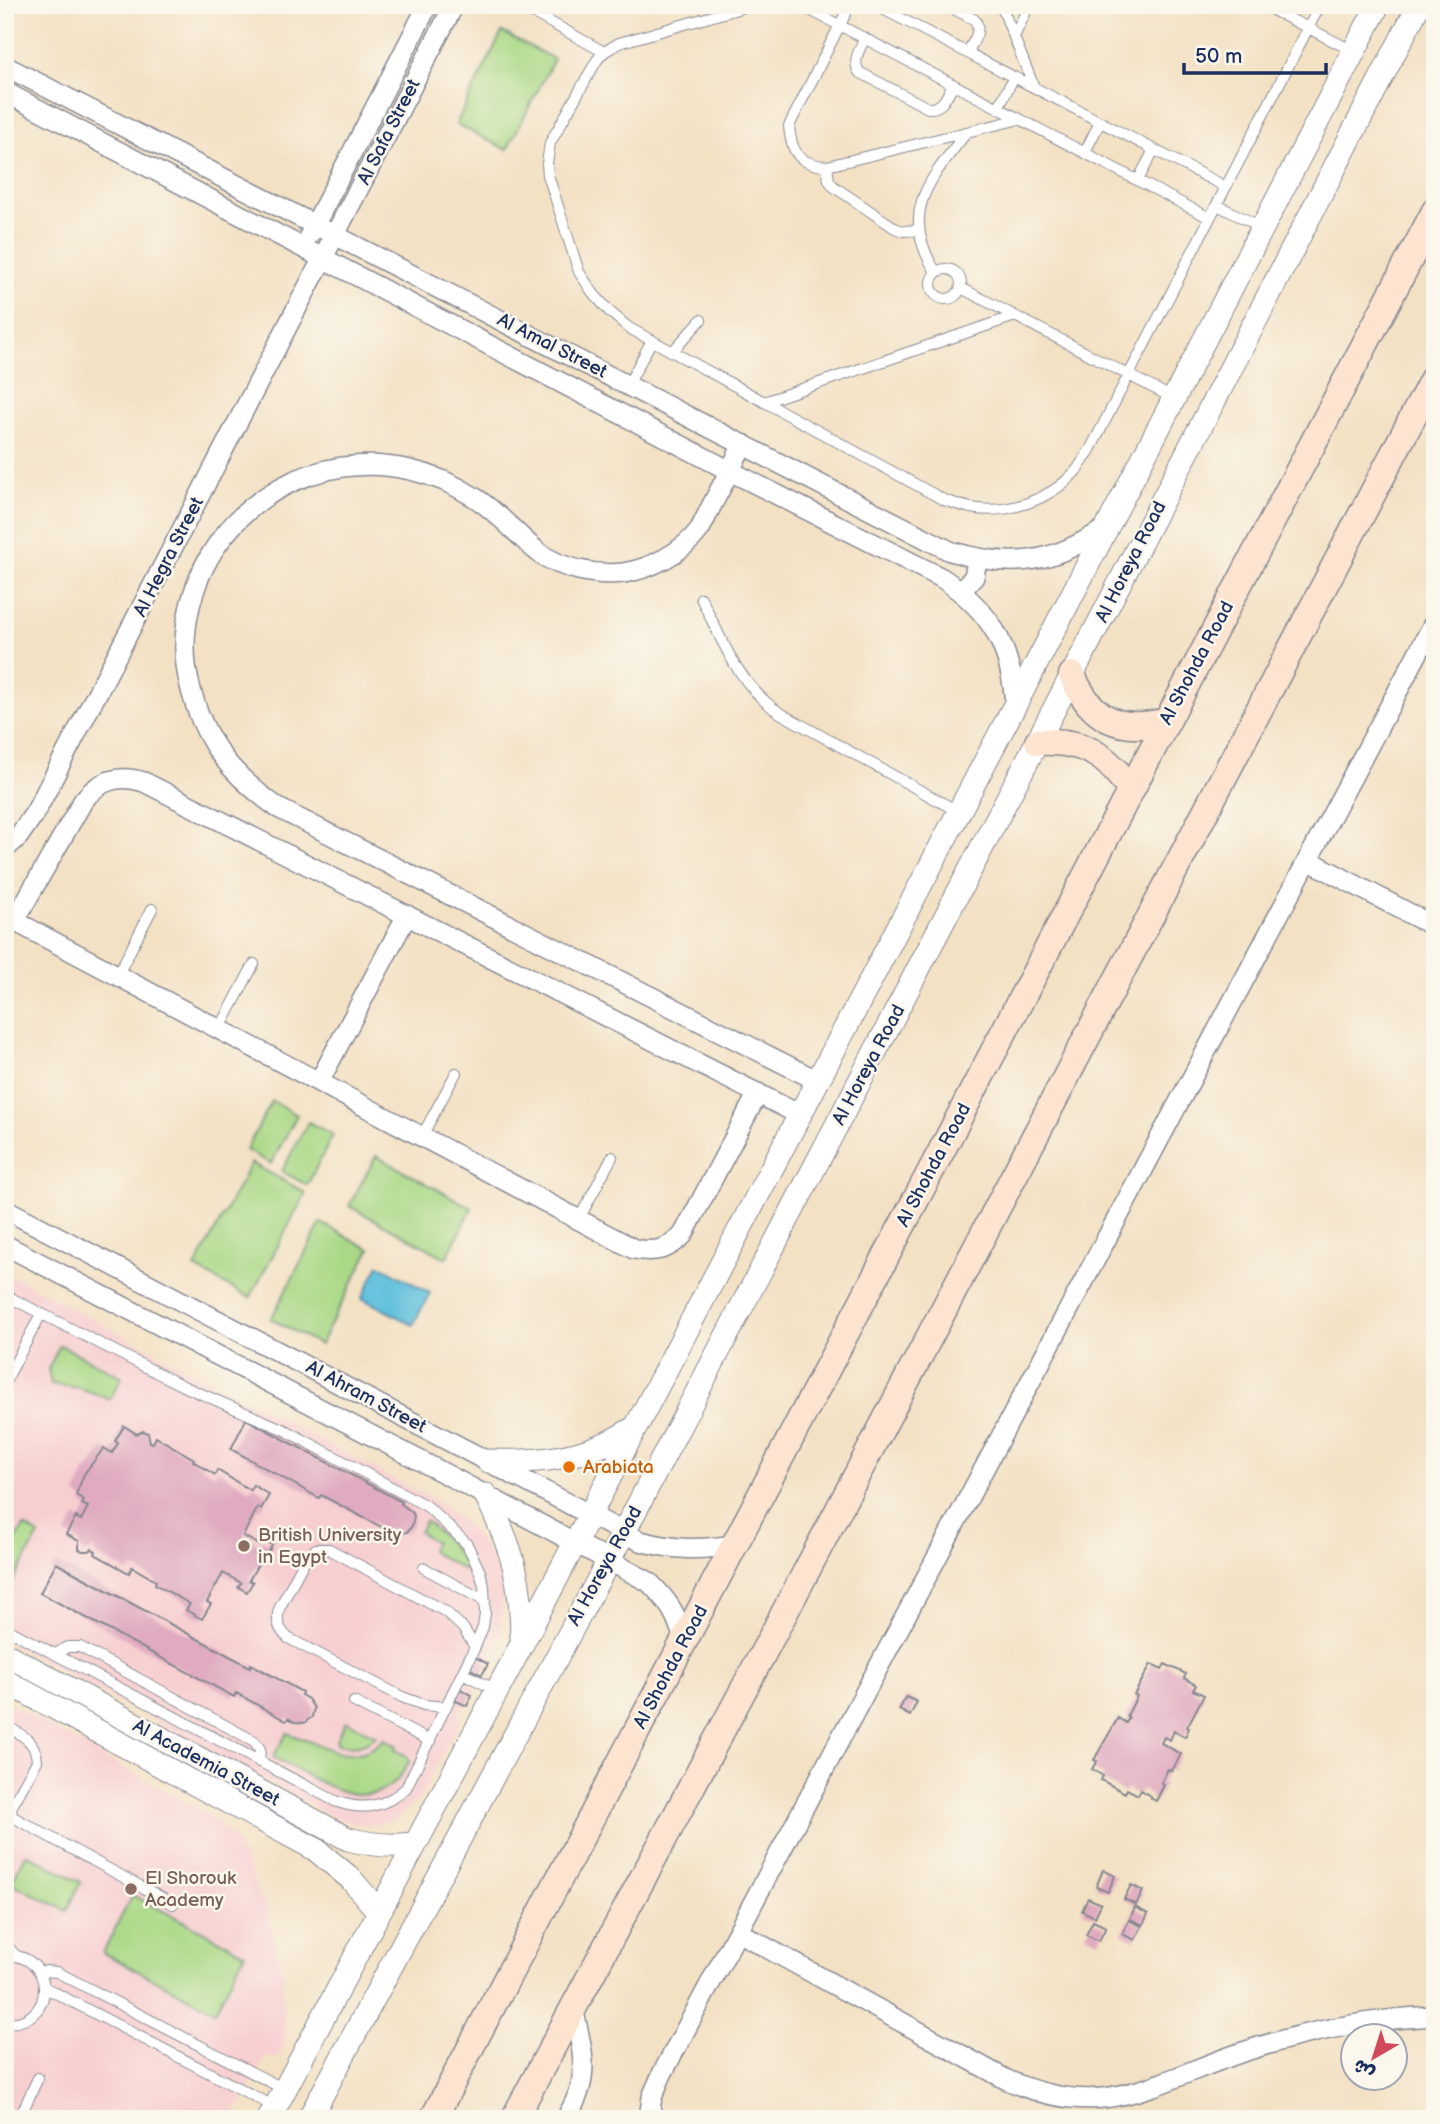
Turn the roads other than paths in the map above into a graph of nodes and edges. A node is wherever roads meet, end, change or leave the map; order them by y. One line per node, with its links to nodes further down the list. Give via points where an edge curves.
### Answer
1 (428, 5): 40 (street, Al Safa Street)
2 (454, 5): 43 (street, Al Safa Street)
3 (519, 5): 20 (lane)
4 (751, 5): 20 (lane, via 619,43)
5 (794, 5): 15 (lane)
6 (850, 5): 15 (lane)
7 (946, 5): 21 (lane, via 978,23)
8 (1001, 5): 17 (lane)
9 (1029, 5): 17 (lane)
10 (1263, 5): 16 (lane)
11 (1320, 5): 16 (lane)
12 (1378, 5): 19 (street, Al Horeya Road)
13 (1419, 5): 23 (street, Al Horeya Road)
14 (881, 7): 21 (lane)
15 (840, 25): 18 (lane); 34 (lane, via 789,126 794,152 814,165)
16 (1308, 28): 19 (lane); 36 (lane)
17 (1014, 37): 26 (lane)
18 (865, 38): 25 (lane); 25 (lane, via 856,59 859,72 916,102 937,107)
19 (1354, 51): 23 (street); 41 (street, Al Horeya Road)
20 (604, 52): 52 (lane, via 550,143 548,175 579,272 610,312)
21 (967, 53): 24 (lane)
22 (5, 66): 40 (street, Al Amal Street)
23 (1387, 67): 44 (street, Al Horeya Road)
24 (1014, 77): 26 (lane); 28 (lane)
25 (953, 84): 28 (lane)
26 (1034, 88): 30 (lane)
27 (5, 92): 46 (street, Al Amal Street)
28 (998, 107): 29 (lane)
29 (1020, 119): 31 (lane); 33 (lane)
30 (1100, 122): 32 (lane); 33 (lane)
31 (966, 133): 34 (lane); 42 (lane, via 924,193)
32 (1154, 150): 35 (lane); 36 (lane)
33 (1085, 152): 35 (lane)
34 (827, 166): 42 (lane, via 833,186 895,228)
35 (1139, 180): 39 (lane)
36 (1226, 187): 37 (lane)
37 (1217, 205): 39 (lane); 41 (lane)
38 (1435, 211): 45 (main road, Al Shohda Road)
39 (1210, 218): 54 (lane)
40 (315, 224): 43 (street, Al Amal Street); 46 (street, Al Safa Street)
41 (1261, 227): 44 (street); 57 (street, Al Horeya Road)
42 (919, 230): 48 (lane)
43 (335, 235): 47 (street, Al Safa Street); 56 (street, Al Amal Street)
44 (1296, 244): 59 (street, Al Horeya Road)
45 (1424, 245): 69 (main road, Al Shohda Road)
46 (303, 247): 47 (street, Al Amal Street)
47 (324, 258): 61 (street, Al Amal Street); 74 (street, Al Hegra Street, via 36,811)
48 (936, 272): 49 (lane, via 952,270 960,278); 49 (lane, via 931,290 940,299 953,298)
49 (961, 288): 50 (lane)
50 (1015, 316): 54 (lane); 58 (lane)
51 (701, 320): 53 (lane)
52 (652, 340): 53 (lane); 56 (lane)
53 (672, 352): 58 (lane)
54 (1129, 375): 57 (lane); 58 (lane, via 1074,473 1053,491 1000,510 944,500)
55 (1435, 375): 136 (main road)
56 (628, 385): 60 (street, Al Amal Street)
57 (1173, 398): 59 (street); 62 (street, Al Horeya Road)
58 (764, 402)
59 (1207, 416): 67 (street, Al Horeya Road)
60 (743, 444): 61 (street); 63 (street, Al Amal Street, via 950,551)
61 (730, 471): 64 (street, Al Amal Street); 85 (street, via 699,530 652,565 624,573 566,567 540,553 473,496 420,472 358,465 293,481 264,497 217,545 190,606 185,639 187,673 208,736 250,788 278,808)
62 (1107, 527): 63 (street, Al Amal Street, via 1059,554 1004,562); 68 (street, Al Horeya Road)
63 (976, 559): 64 (street, via 974,577)
64 (961, 591): 68 (street, Al Amal Street, via 996,630 1007,654)
65 (701, 598): 72 (lane, via 738,671 761,699)
66 (1435, 621): 76 (street)
67 (1072, 676): 69 (main road, via 1092,709 1108,720 1127,726); 70 (street, Al Horeya Road)
68 (1015, 705): 72 (street, Al Horeya Road)
69 (1166, 721): 71 (main road, Al Shohda Road)
70 (1038, 741): 71 (main road, via 1074,744 1092,751 1120,774); 75 (street, Al Horeya Road)
71 (1130, 790): 108 (main road, Al Shohda Road)
72 (959, 812): 73 (street, Al Horeya Road)
73 (943, 842): 75 (street); 85 (street, Al Horeya Road)
74 (5, 849)
75 (976, 859): 88 (street, Al Horeya Road)
76 (1308, 860): 80 (street); 131 (street)
77 (152, 909): 82 (lane)
78 (407, 915): 79 (street, via 144,782 123,778 91,790); 86 (street); 87 (street)
79 (10, 918): 82 (street)
80 (1435, 927)
81 (254, 964): 83 (lane)
82 (117, 976): 83 (street)
83 (219, 1030): 86 (street)
84 (456, 1073): 90 (lane)
85 (818, 1081): 88 (street); 89 (street, Al Horeya Road)
86 (319, 1082): 90 (street)
87 (758, 1094): 89 (street); 93 (street, via 683,1235 673,1245 648,1252 634,1249)
88 (851, 1098): 106 (street, Al Horeya Road)
89 (800, 1115): 98 (street, Al Horeya Road)
90 (422, 1136): 93 (street)
91 (612, 1157): 93 (lane)
92 (5, 1209): 99 (street, Al Ahram Street)
93 (579, 1219)
94 (5, 1245): 101 (street, Al Ahram Street)
95 (5, 1295): 96 (lane)
96 (41, 1314): 97 (lane); 111 (lane, via 288,1431 428,1507 467,1545 480,1572)
97 (5, 1382)
98 (636, 1427): 102 (street, via 603,1445 566,1457); 105 (street, Al Horeya Road)
99 (426, 1429): 100 (street, Al Ahram Street); 101 (street)
100 (452, 1442): 102 (street, Al Ahram Street); 103 (street)
101 (411, 1457): 103 (street, Al Ahram Street)
102 (488, 1461): 105 (street, Al Ahram Street)
103 (438, 1470): 104 (street, Al Ahram Street)
104 (485, 1495): 107 (street, Al Ahram Street); 114 (street, via 516,1567)
105 (590, 1514): 106 (street, Al Ahram Street); 107 (street, Al Horeya Road)
106 (624, 1532): 108 (street, Al Ahram Street, via 640,1541 688,1550); 109 (street, Al Horeya Road)
107 (575, 1542): 109 (street, Al Ahram Street); 114 (street, Al Horeya Road)
108 (736, 1544): 113 (main road, Al Shohda Road)
109 (609, 1561): 113 (street, Al Ahram Street, via 649,1582 666,1599 679,1619); 123 (street, Al Horeya Road)
110 (424, 1568): 111 (lane)
111 (485, 1601): 115 (lane, via 483,1627)
112 (5, 1628): 116 (lane)
113 (684, 1641): 144 (main road, Al Shohda Road)
114 (522, 1644): 120 (street, Al Horeya Road)
115 (475, 1647): 118 (lane); 122 (lane, via 446,1612 329,1549 316,1549 306,1558 280,1607 279,1626 288,1638 402,1697)
116 (56, 1654): 127 (lane); 127 (lane, via 67,1647 80,1647 254,1741 260,1749)
117 (14, 1659): 119 (street); 128 (street, Al Academia Street, via 348,1839 392,1847)
118 (462, 1674): 120 (lane); 122 (lane)
119 (10, 1684): 124 (lane); 130 (street, Al Academia Street, via 316,1849 355,1883)
120 (497, 1691): 123 (street); 128 (street, Al Horeya Road)
121 (354, 1702): 126 (lane)
122 (446, 1707): 126 (lane)
123 (530, 1707): 143 (street, Al Horeya Road)
124 (5, 1709)
125 (5, 1725): 129 (lane, via 29,1739 37,1753 12,1806 13,1817)
126 (430, 1741): 127 (lane, via 406,1788 388,1802 369,1807 335,1801)
127 (259, 1762)
128 (415, 1844): 130 (street, Al Horeya Road)
129 (173, 1904)
130 (379, 1912): 140 (street, Al Horeya Road)
131 (738, 1932): 137 (street, via 1007,2080 1054,2099 1094,2103 1124,2099 1292,2038 1373,2021); 147 (street, via 662,2074)
132 (5, 1943): 133 (lane)
133 (10, 1955): 134 (lane, via 25,1958)
134 (40, 1972): 135 (lane); 140 (lane, via 57,1972)
135 (44, 1987): 138 (lane, via 34,2014 17,2023); 140 (lane)
136 (573, 2008): 145 (main road); 146 (street, via 583,2072 579,2094)
137 (1435, 2016)
138 (5, 2023)
139 (38, 2078): 141 (lane)
140 (276, 2105): 142 (street)
141 (19, 2119)
142 (296, 2119)
143 (309, 2119)
144 (433, 2119)
145 (514, 2119)
146 (566, 2119)
147 (649, 2119)

